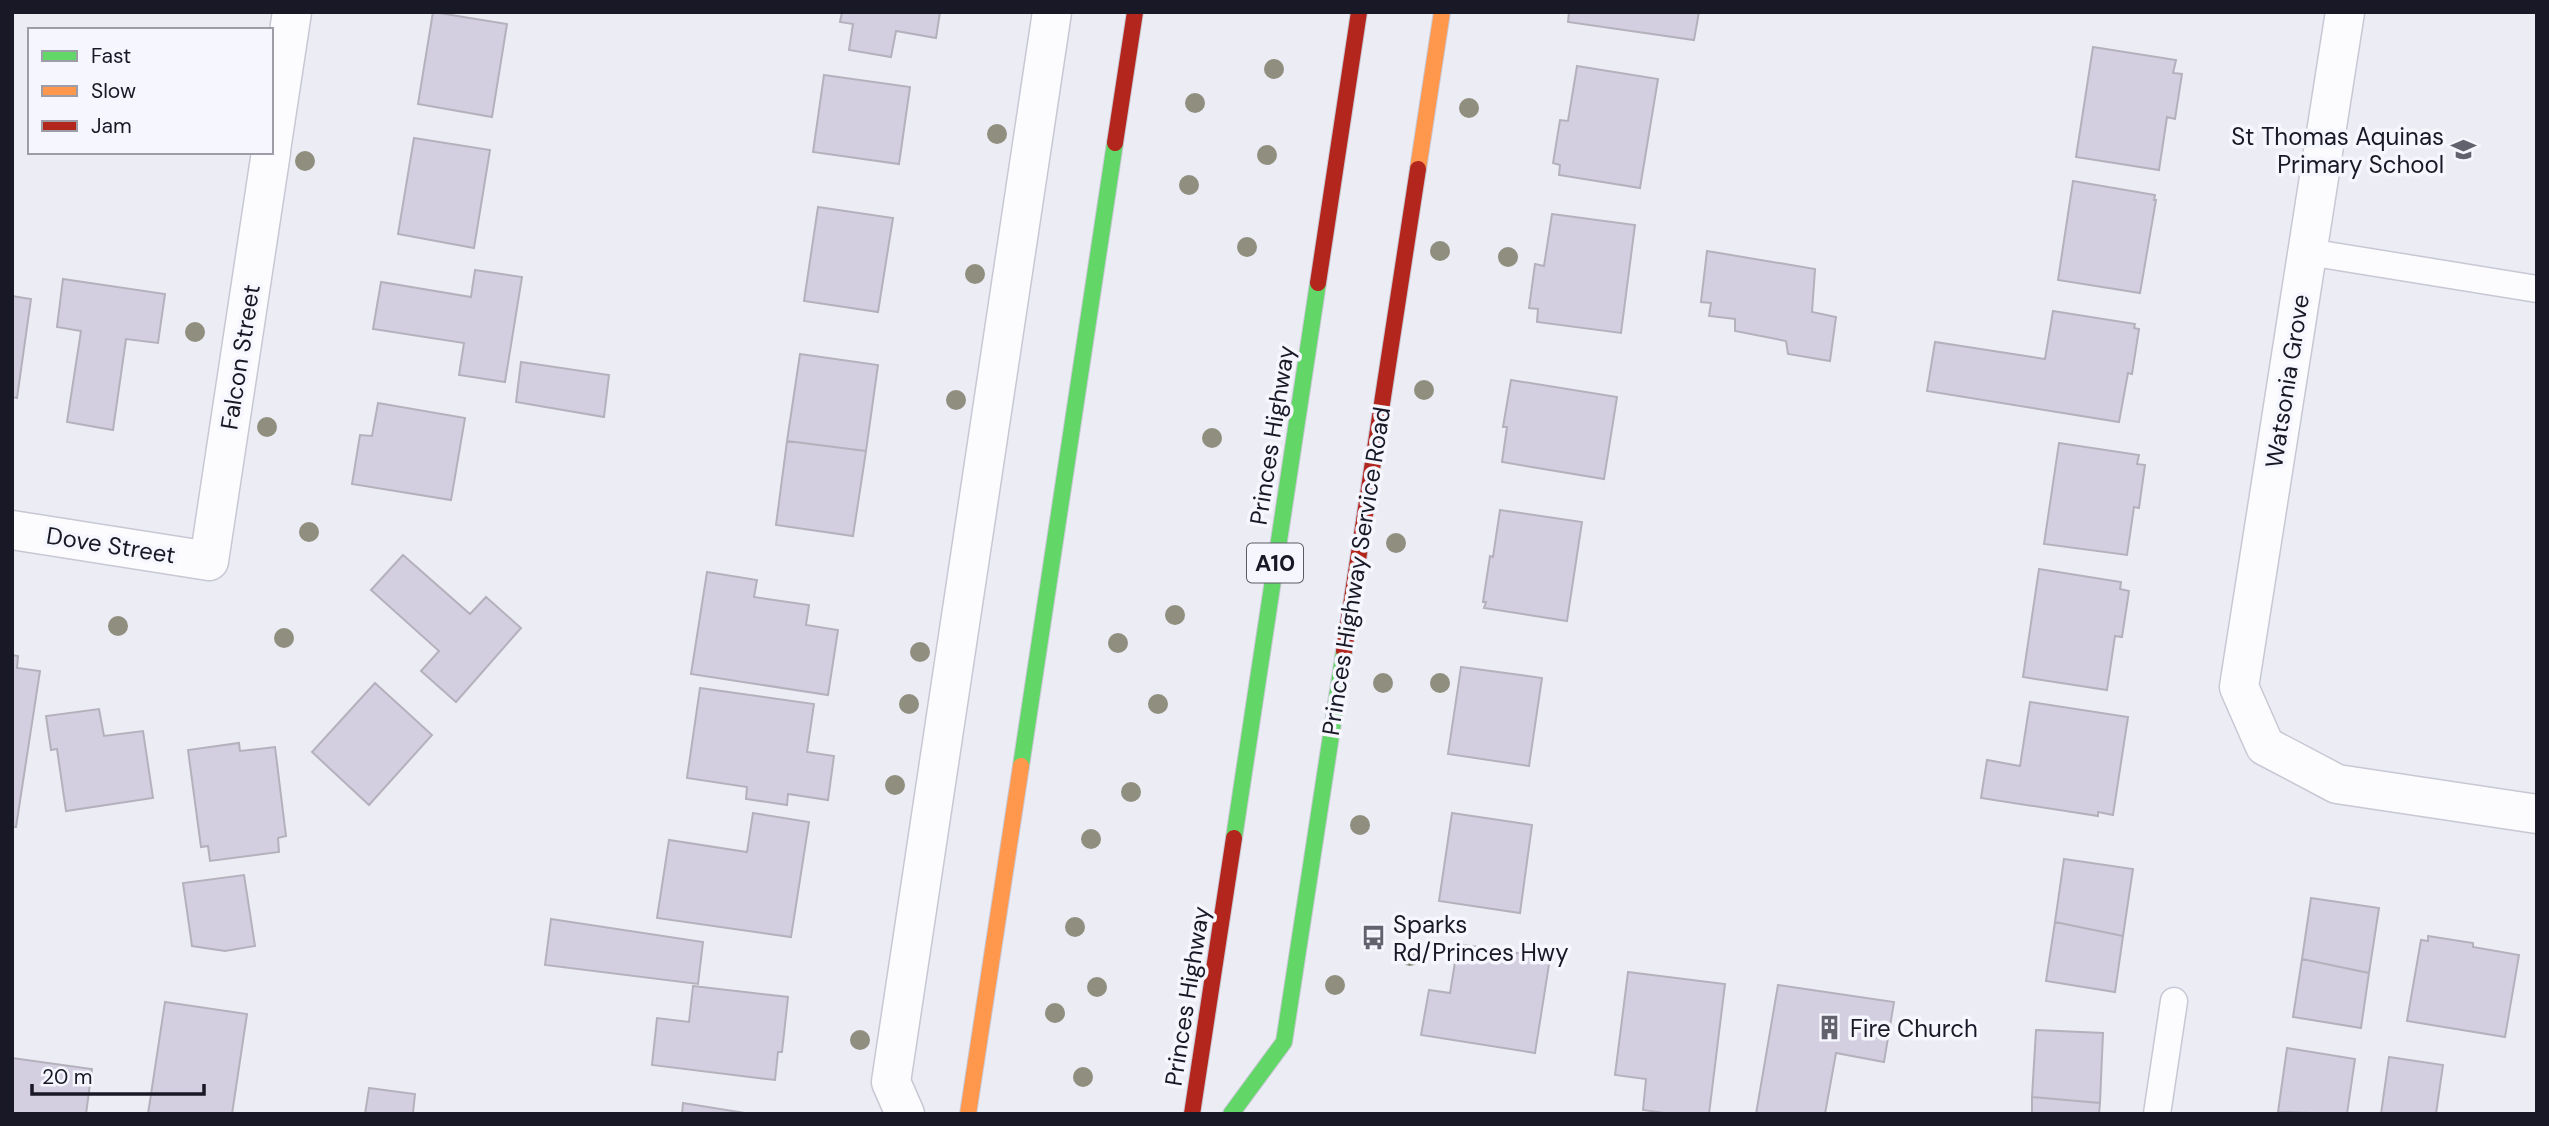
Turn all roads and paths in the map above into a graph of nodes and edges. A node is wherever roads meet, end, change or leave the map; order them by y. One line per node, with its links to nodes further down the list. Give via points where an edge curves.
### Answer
1 (292, 12): 7 (street, Falcon Street)
2 (1052, 12): 15 (street, via 891,1082)
3 (1135, 12): 16 (main road)
4 (1359, 12): 17 (main road, Princes Highway / A10)
5 (1442, 12): 18 (main road, Princes Highway Service Road, via 1284,1042)
6 (2345, 12): 9 (street, Watsonia Grove)
7 (273, 138)
8 (271, 154): 12 (street, Falcon Street)
9 (2308, 252): 10 (lane); 13 (street, Watsonia Grove, via 2239,687 2265,746 2337,784)
10 (2537, 289)
11 (12, 530): 12 (street, Dove Street)
12 (209, 561)
13 (2537, 814)
14 (2174, 1001): 19 (lane)
15 (905, 1114)
16 (968, 1114)
17 (1192, 1114)
18 (1231, 1114)
19 (2157, 1114)

